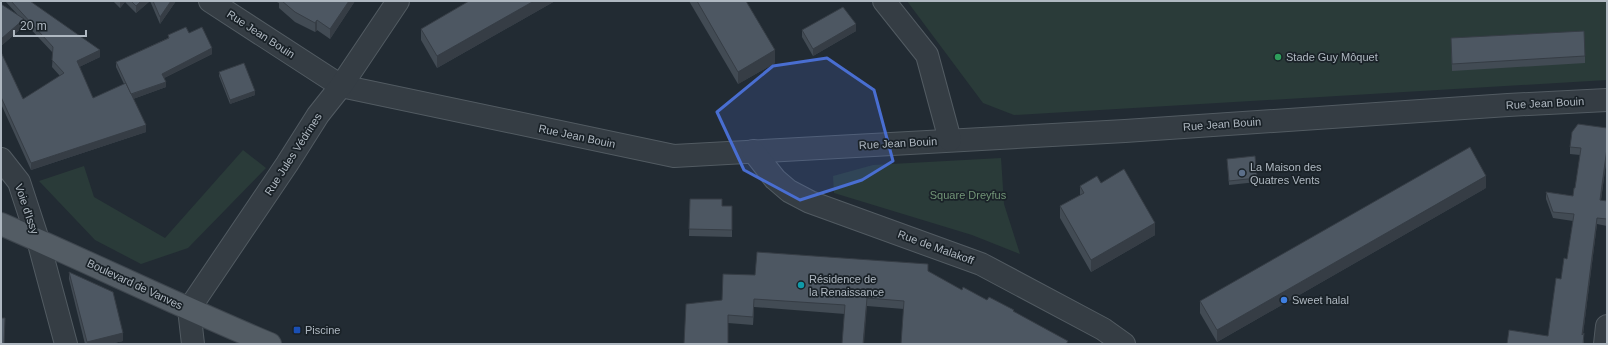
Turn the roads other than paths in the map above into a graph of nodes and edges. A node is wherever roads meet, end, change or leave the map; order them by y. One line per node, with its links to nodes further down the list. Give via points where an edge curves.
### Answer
1 (398, 1): 4 (street, Rue Jules Védrines)
2 (884, 1): 6 (street, via 927,55)
3 (214, 4): 4 (street, Rue Jean Bouin)
4 (341, 86): 7 (street, Rue Jean Bouin, via 674,156); 11 (street, Rue Jules Védrines, via 318,115)
5 (1607, 100): 6 (street, Rue Jean Bouin)
6 (950, 140): 7 (street, Rue Jean Bouin)
7 (753, 151): 16 (street, Rue de Malakoff, via 788,192 982,264 1103,328)
8 (1, 160): 10 (street, Voie d'Issy, via 19,182)
9 (1, 224): 10 (main road, Boulevard de Vanves)
10 (38, 240): 11 (main road, Boulevard de Vanves); 13 (street, Voie d'Issy)
11 (189, 309): 14 (street); 15 (main road, Boulevard de Vanves)
12 (1607, 326): 17 (street)
13 (66, 344)
14 (193, 344)
15 (270, 344)
16 (1124, 344)
17 (1605, 344)

